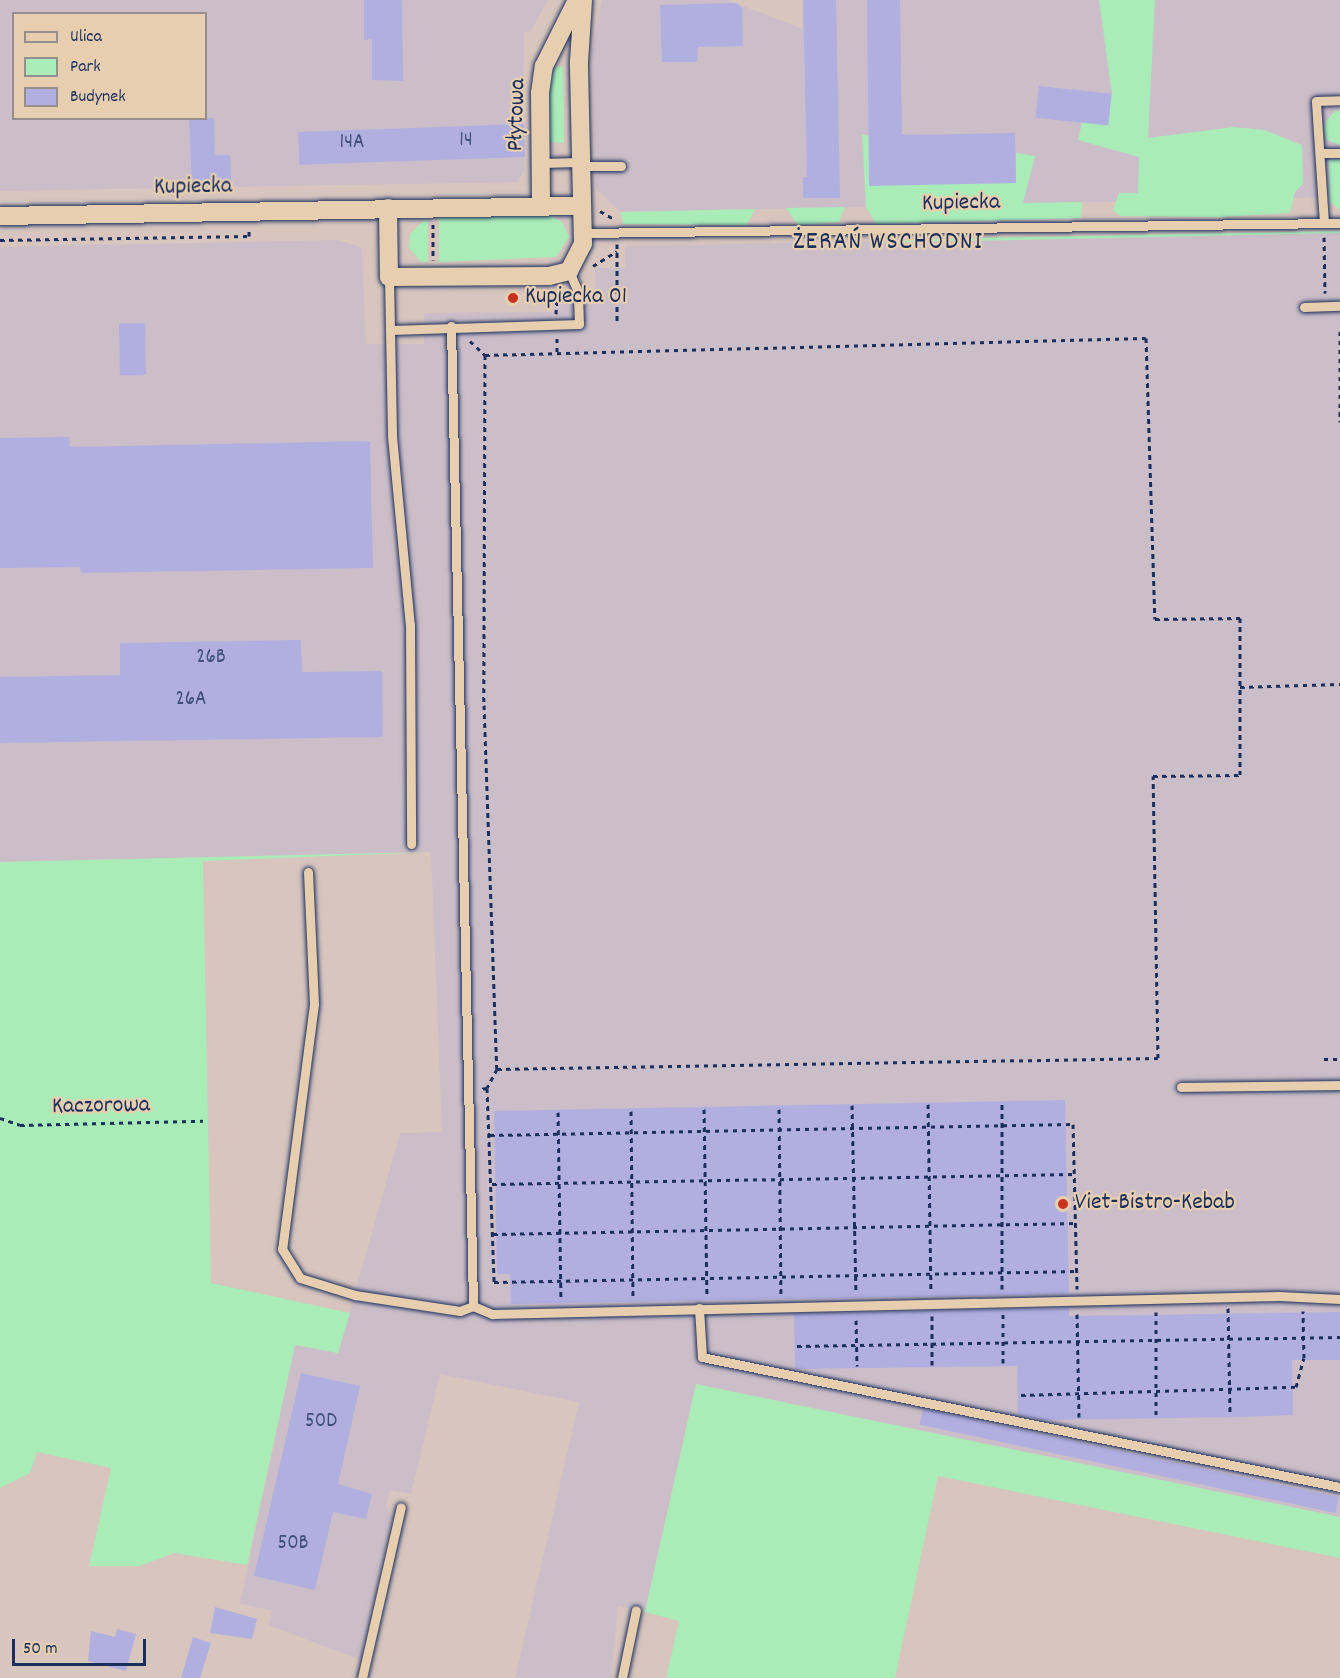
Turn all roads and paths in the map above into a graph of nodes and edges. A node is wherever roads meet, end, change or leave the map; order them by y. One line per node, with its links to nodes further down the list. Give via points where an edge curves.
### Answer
1 (577, 0): 6 (street, Płytowa, via 544,66)
2 (583, 0): 7 (street)
3 (1340, 100): 4 (lane, via 1316,101)
4 (1321, 153): 5 (lane); 15 (lane)
5 (1340, 153)
6 (540, 163): 7 (lane); 9 (street, Płytowa)
7 (580, 164): 8 (lane); 10 (street)
8 (621, 166)
9 (541, 204): 10 (street, Kupiecka); 11 (street, Kupiecka)
10 (580, 206): 16 (street)
11 (388, 208): 12 (street, Kupiecka); 20 (street)
12 (250, 211): 13 (street, Kupiecka); 18 (path, via 249,236)
13 (0, 216)
14 (1340, 222): 15 (lane, Kupiecka)
15 (1324, 223): 17 (lane, Kupiecka); 22 (path)
16 (582, 233): 17 (lane, Kupiecka); 19 (street, via 578,258)
17 (616, 233): 25 (path)
18 (0, 240)
19 (569, 271): 20 (street, via 549,276); 26 (lane, via 578,292 579,324)
20 (389, 278): 28 (lane)
21 (557, 293): 26 (path)
22 (1326, 306): 23 (lane); 24 (lane)
23 (1340, 306)
24 (1304, 307)
25 (618, 323)
26 (556, 324): 27 (lane)
27 (451, 326): 28 (lane); 30 (path); 42 (lane)
28 (390, 330): 34 (lane, via 392,436 410,625)
29 (1340, 331): 31 (path)
30 (485, 355): 33 (path, via 1146,338 1155,619 1239,618); 38 (path, via 484,705)
31 (1340, 422)
32 (1340, 684): 33 (path)
33 (1239, 687): 38 (path, via 1240,775 1153,776 1158,1058)
34 (411, 844)
35 (309, 872): 96 (lane, via 314,1004 282,1249 300,1278 355,1295 460,1311)
36 (1324, 1059): 37 (path)
37 (1340, 1059)
38 (497, 1070): 41 (path)
39 (1340, 1085): 40 (lane)
40 (1181, 1087)
41 (487, 1088): 42 (path, via 478,1089); 59 (path)
42 (468, 1101): 96 (lane)
43 (1002, 1102): 52 (path)
44 (928, 1104): 53 (path)
45 (852, 1105): 54 (path)
46 (704, 1109): 56 (path)
47 (779, 1109): 55 (path)
48 (631, 1111): 57 (path)
49 (558, 1112): 58 (path)
50 (0, 1118): 51 (path, Kaczorowa, via 20,1125)
51 (203, 1121)
52 (1003, 1126): 53 (path); 60 (path, via 1073,1124); 61 (path)
53 (928, 1128): 54 (path); 62 (path)
54 (852, 1129): 55 (path); 63 (path)
55 (779, 1130): 56 (path); 64 (path)
56 (704, 1131): 57 (path); 65 (path)
57 (631, 1132): 58 (path); 66 (path)
58 (558, 1133): 59 (path); 68 (path)
59 (490, 1135): 67 (path)
60 (1074, 1174): 61 (path); 69 (path)
61 (1004, 1175): 62 (path); 70 (path)
62 (929, 1177): 63 (path); 71 (path)
63 (853, 1179): 64 (path); 72 (path)
64 (780, 1180): 65 (path); 74 (path)
65 (704, 1181): 66 (path); 73 (path)
66 (632, 1182): 68 (path); 75 (path)
67 (492, 1184): 68 (path); 76 (path)
68 (560, 1184): 77 (path)
69 (1076, 1223): 70 (path); 79 (path)
70 (1003, 1224): 71 (path); 78 (path)
71 (929, 1226): 72 (path); 80 (path)
72 (854, 1227): 74 (path); 81 (path)
73 (706, 1228): 74 (path); 75 (path); 83 (path)
74 (781, 1228): 82 (path)
75 (632, 1229): 77 (path); 84 (path)
76 (493, 1234): 77 (path); 85 (path, via 494,1282)
77 (559, 1234): 85 (path)
78 (1002, 1271): 79 (path); 80 (path); 92 (path)
79 (1077, 1271): 86 (path)
80 (930, 1273): 81 (path); 94 (path)
81 (855, 1275): 82 (path); 95 (path)
82 (780, 1277): 83 (path); 97 (path)
83 (707, 1278): 84 (path); 99 (path, via 707,1296)
84 (632, 1279): 85 (path); 100 (path)
85 (560, 1281): 101 (path)
86 (1077, 1287): 87 (path); 93 (path)
87 (1088, 1287)
88 (1303, 1297): 89 (lane); 91 (lane); 102 (path)
89 (1228, 1298): 90 (lane); 104 (path)
90 (1157, 1299): 93 (lane); 105 (path)
91 (1340, 1299)
92 (1003, 1302): 93 (lane); 94 (lane); 107 (path)
93 (1077, 1302): 106 (path)
94 (931, 1303): 95 (lane); 108 (path)
95 (856, 1305): 97 (lane); 109 (path)
96 (473, 1306): 101 (lane, via 492,1314)
97 (781, 1307): 99 (lane)
98 (699, 1308): 99 (lane); 100 (lane); 121 (lane, via 702,1357)
99 (727, 1308)
100 (633, 1309): 101 (lane)
101 (561, 1311)
102 (1304, 1337): 103 (path); 104 (path); 114 (path, via 1296,1387)
103 (1340, 1337)
104 (1228, 1339): 105 (path); 114 (path)
105 (1154, 1340): 106 (path); 115 (path)
106 (1079, 1341): 107 (path); 116 (path)
107 (1003, 1342): 108 (path); 111 (path)
108 (932, 1344): 109 (path); 112 (path)
109 (857, 1345): 110 (path); 113 (path)
110 (797, 1346)
111 (1003, 1363)
112 (932, 1365)
113 (857, 1366)
114 (1230, 1388): 115 (path); 119 (path)
115 (1155, 1390): 116 (path); 118 (path)
116 (1079, 1392): 117 (path); 120 (path)
117 (1021, 1395)
118 (1156, 1415)
119 (1230, 1415)
120 (1079, 1417)
121 (1340, 1487)
122 (401, 1507): 124 (lane)
123 (636, 1610): 125 (lane)
124 (362, 1678)
125 (622, 1678)

